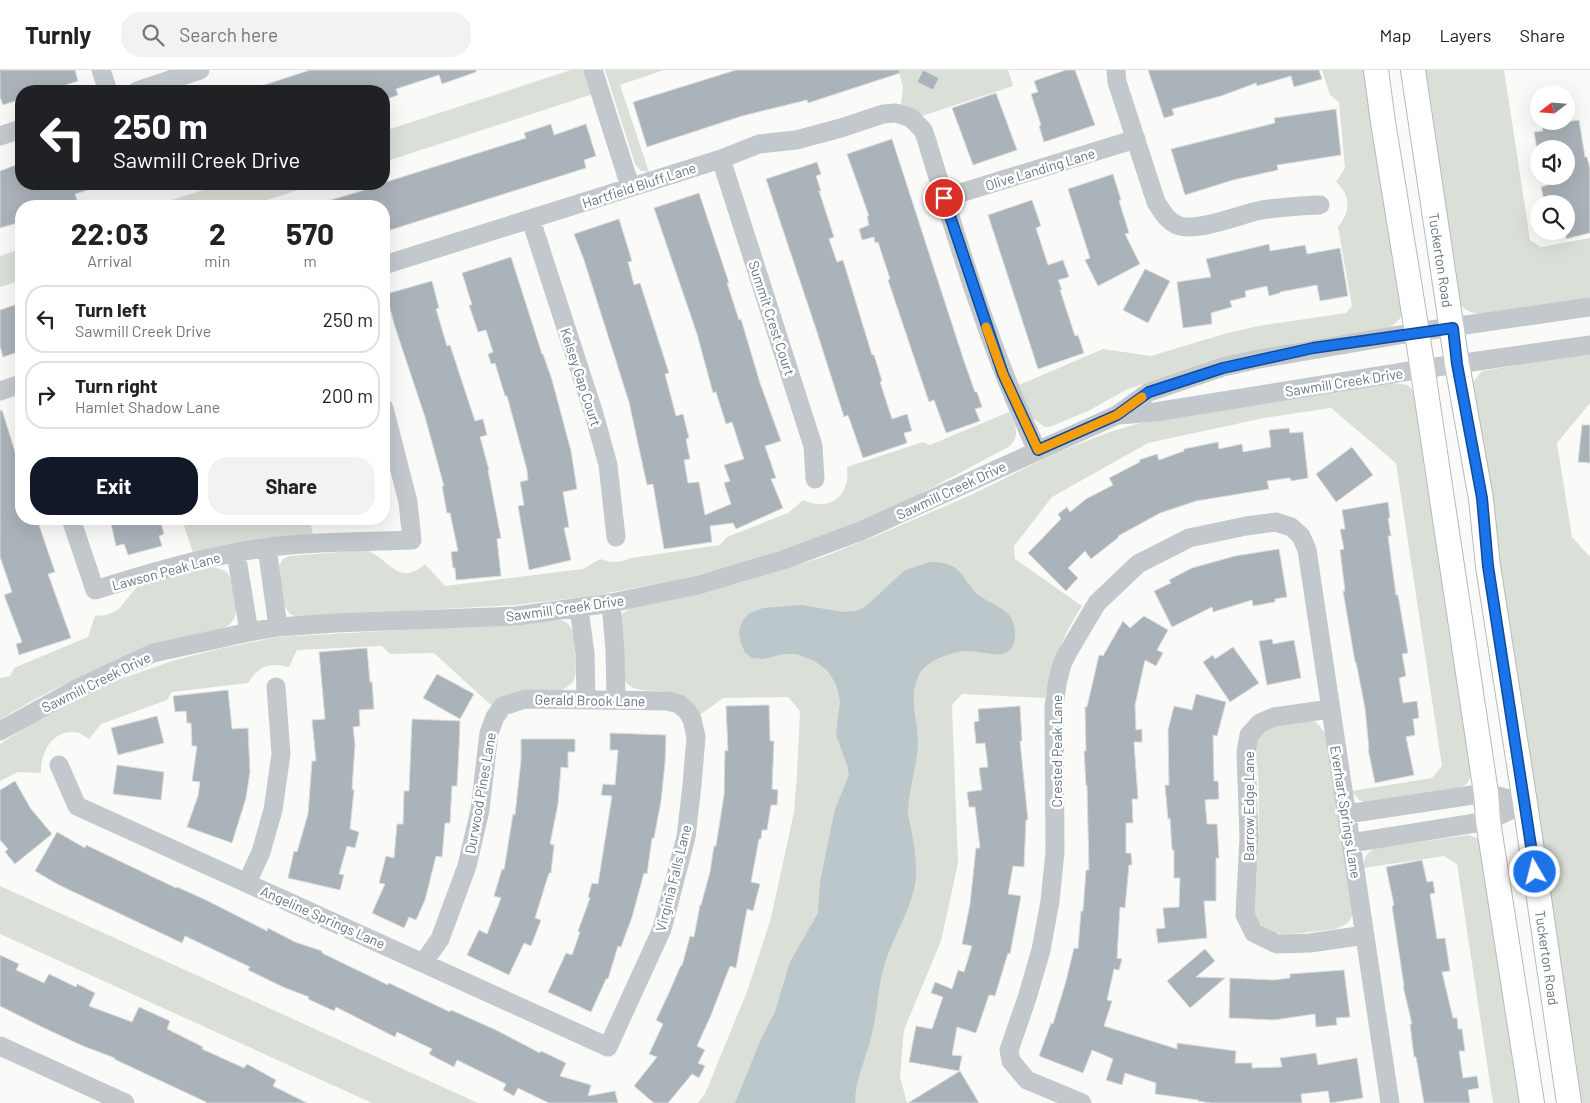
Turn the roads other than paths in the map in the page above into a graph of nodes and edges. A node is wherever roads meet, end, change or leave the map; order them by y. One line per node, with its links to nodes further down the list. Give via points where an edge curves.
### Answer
1 (101, 70): 7 (street)
2 (200, 70): 8 (street)
3 (593, 70): 13 (street)
4 (1116, 70): 11 (street)
5 (1376, 70): 20 (main road)
6 (1413, 70): 19 (main road, Tuckerton Road)
7 (106, 85)
8 (155, 85)
9 (15, 131): 10 (street)
10 (0, 136)
11 (1136, 140): 14 (street, Olive Landing Lane); 15 (street, via 1156,202 1166,218 1177,225 1196,228 1262,210)
12 (721, 158): 13 (street, Hartfield Bluff Lane); 14 (street, Hartfield Bluff Lane, via 759,144 796,140 896,113 911,118 923,130); 29 (street, Summit Crest Court, via 813,446)
13 (630, 186): 16 (street, Hartfield Bluff Lane)
14 (944, 198): 28 (street, via 1003,374)
15 (1320, 205)
16 (531, 220): 17 (street, Hartfield Bluff Lane); 32 (street, Kelsey Gap Court, via 594,414 605,457)
17 (390, 263)
18 (1590, 307): 19 (street, Sawmill Creek Drive)
19 (1453, 328): 20 (street, Sawmill Creek Drive); 22 (main road, Tuckerton Road)
20 (1418, 332): 23 (main road); 26 (street, Sawmill Creek Drive, via 1313,348 1223,368 1149,392)
21 (1590, 345): 22 (street, Sawmill Creek Drive)
22 (1457, 364): 23 (street, Sawmill Creek Drive); 48 (main road, Tuckerton Road, via 1482,498 1488,566)
23 (1422, 369): 26 (street, Sawmill Creek Drive, via 1155,412); 47 (main road)
24 (15, 386): 25 (street)
25 (0, 391)
26 (1117, 415): 28 (street, Sawmill Creek Drive)
27 (390, 432): 33 (street, Lawson Peak Lane, via 408,502 412,540)
28 (1038, 450): 35 (street, Sawmill Creek Drive, via 861,531 783,560 698,585)
29 (815, 479)
30 (74, 525): 34 (street, Lawson Peak Lane, via 95,590 201,559)
31 (1291, 526): 44 (street, Everhart Springs Lane, via 1301,536 1307,550); 58 (street, Crested Peak Lane, via 1276,522 1189,538 1138,564 1096,603 1068,652 1057,684 1054,707 1056,852 1050,902 1041,950 1008,1050 1011,1062 1027,1080)
32 (616, 537)
33 (267, 548): 34 (street, Lawson Peak Lane); 37 (street)
34 (236, 553): 38 (street, Lawson Peak Lane)
35 (611, 603): 36 (street, Sawmill Creek Drive); 41 (street)
36 (579, 608): 37 (street, Sawmill Creek Drive, via 516,616); 40 (street)
37 (278, 627): 38 (street, Sawmill Creek Drive)
38 (249, 632): 45 (street, Sawmill Creek Drive, via 153,654 76,689)
39 (276, 687): 52 (street, via 281,754 273,810 261,852)
40 (586, 699): 41 (street, Gerald Brook Lane); 43 (street, Gerald Brook Lane, via 525,699)
41 (616, 700): 42 (street, Gerald Brook Lane)
42 (679, 704): 56 (street, Virginia Falls Lane, via 692,719 696,737 686,837 662,929)
43 (503, 706): 54 (street, Durwood Pines Lane, via 489,733 480,810 467,866 440,939)
44 (1330, 709): 49 (street, Everhart Springs Lane); 53 (street, Barrow Edge Lane, via 1274,717 1260,723 1249,735 1246,752 1249,837 1246,915 1254,933 1277,944)
45 (0, 731)
46 (59, 765): 52 (street, Angeline Springs Lane, via 77,806)
47 (1486, 792): 48 (street); 49 (street); 50 (main road)
48 (1525, 803): 50 (street); 61 (main road, Tuckerton Road)
49 (1347, 814): 51 (street, Everhart Springs Lane)
50 (1488, 821): 51 (street); 60 (main road)
51 (1351, 843): 53 (street, Everhart Springs Lane)
52 (247, 883): 54 (street, Angeline Springs Lane)
53 (1365, 935): 59 (street, Everhart Springs Lane)
54 (423, 963): 56 (street, Angeline Springs Lane)
55 (0, 1046): 57 (street)
56 (608, 1047)
57 (125, 1103)
58 (1082, 1103)
59 (1390, 1103)
60 (1532, 1103)
61 (1569, 1103)

